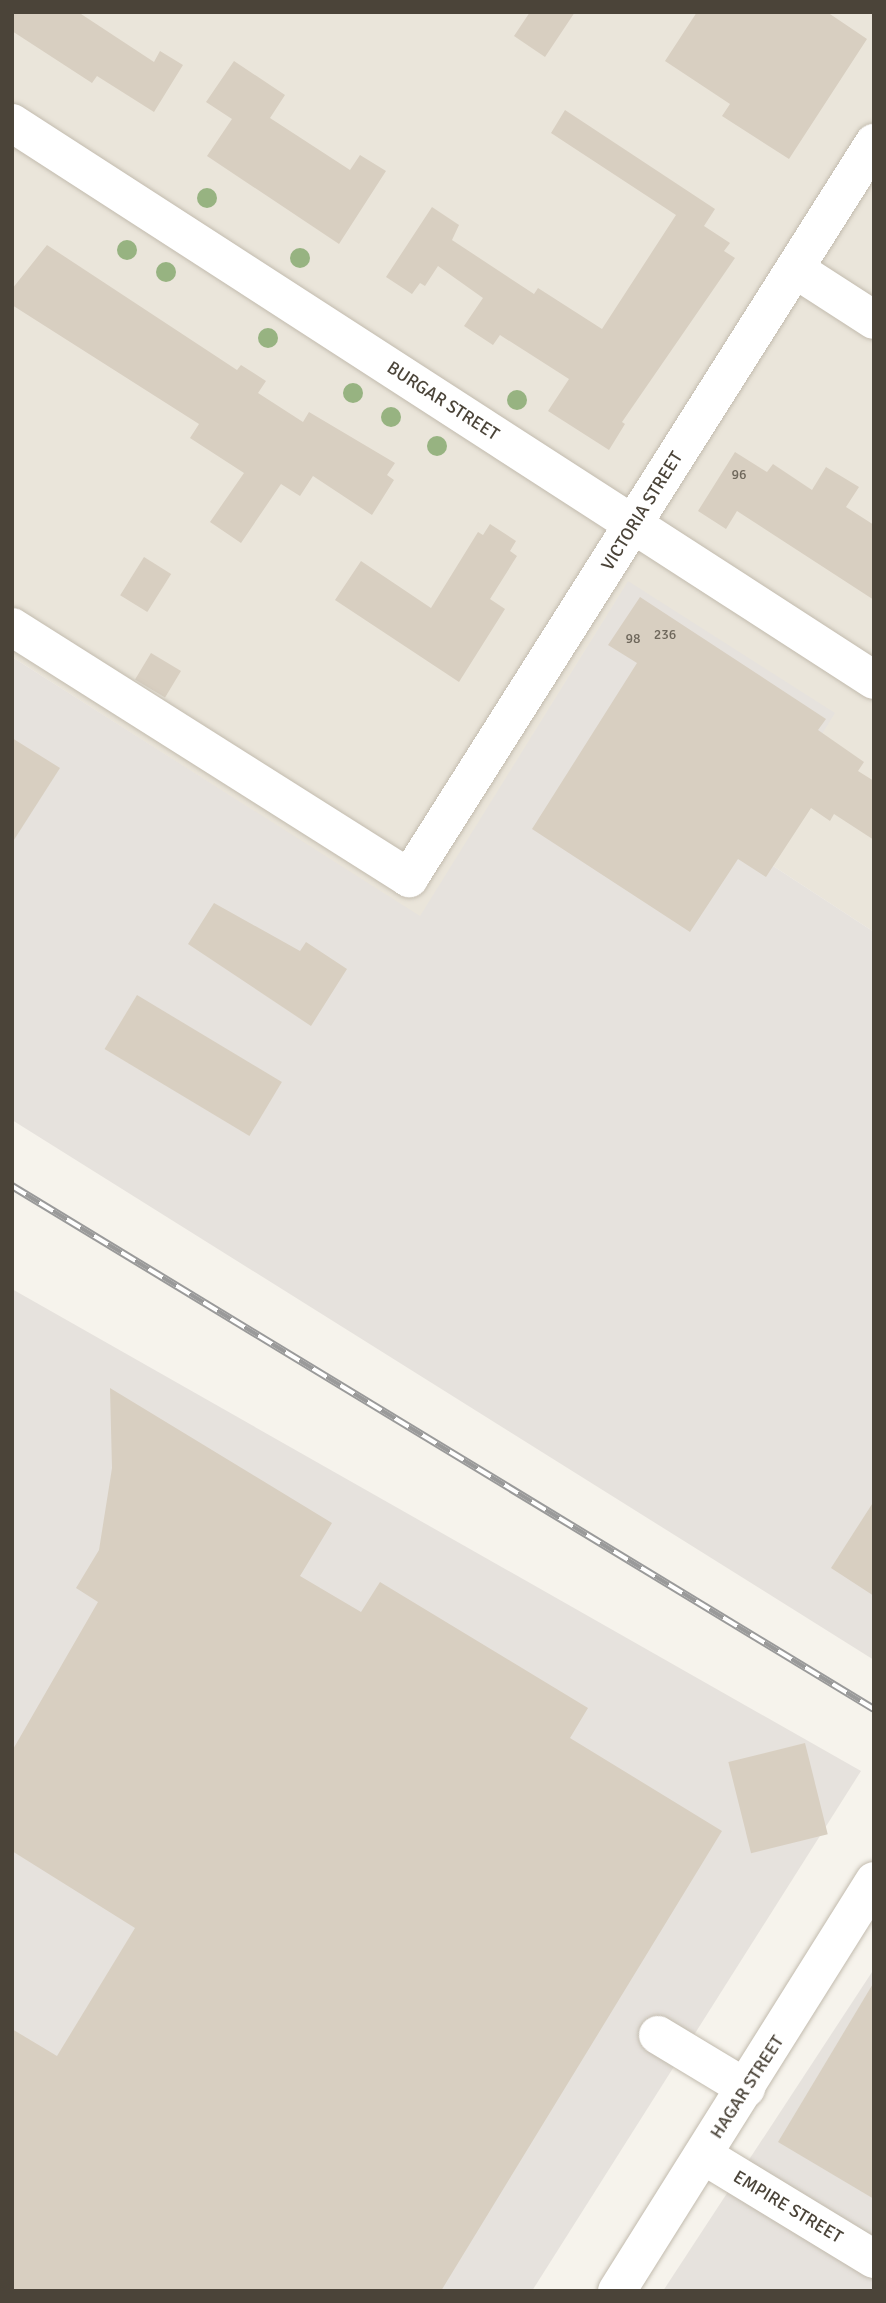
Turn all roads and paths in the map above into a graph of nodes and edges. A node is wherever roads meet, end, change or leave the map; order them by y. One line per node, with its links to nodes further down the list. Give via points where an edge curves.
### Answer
1 (12, 123): 5 (street, BURGAR STREET)
2 (874, 143): 3 (street, VICTORIA STREET)
3 (795, 269): 4 (street); 5 (street, VICTORIA STREET)
4 (874, 320)
5 (634, 524): 6 (street, VICTORIA STREET, via 409,878); 7 (street, BURGAR STREET)
6 (12, 627)
7 (874, 680)
8 (874, 1881): 10 (street, HAGAR STREET)
9 (658, 2035): 10 (street)
10 (746, 2088): 11 (street, HAGAR STREET)
11 (703, 2155): 12 (street, EMPIRE STREET); 13 (street, HAGAR STREET)
12 (874, 2259)
13 (617, 2291)

